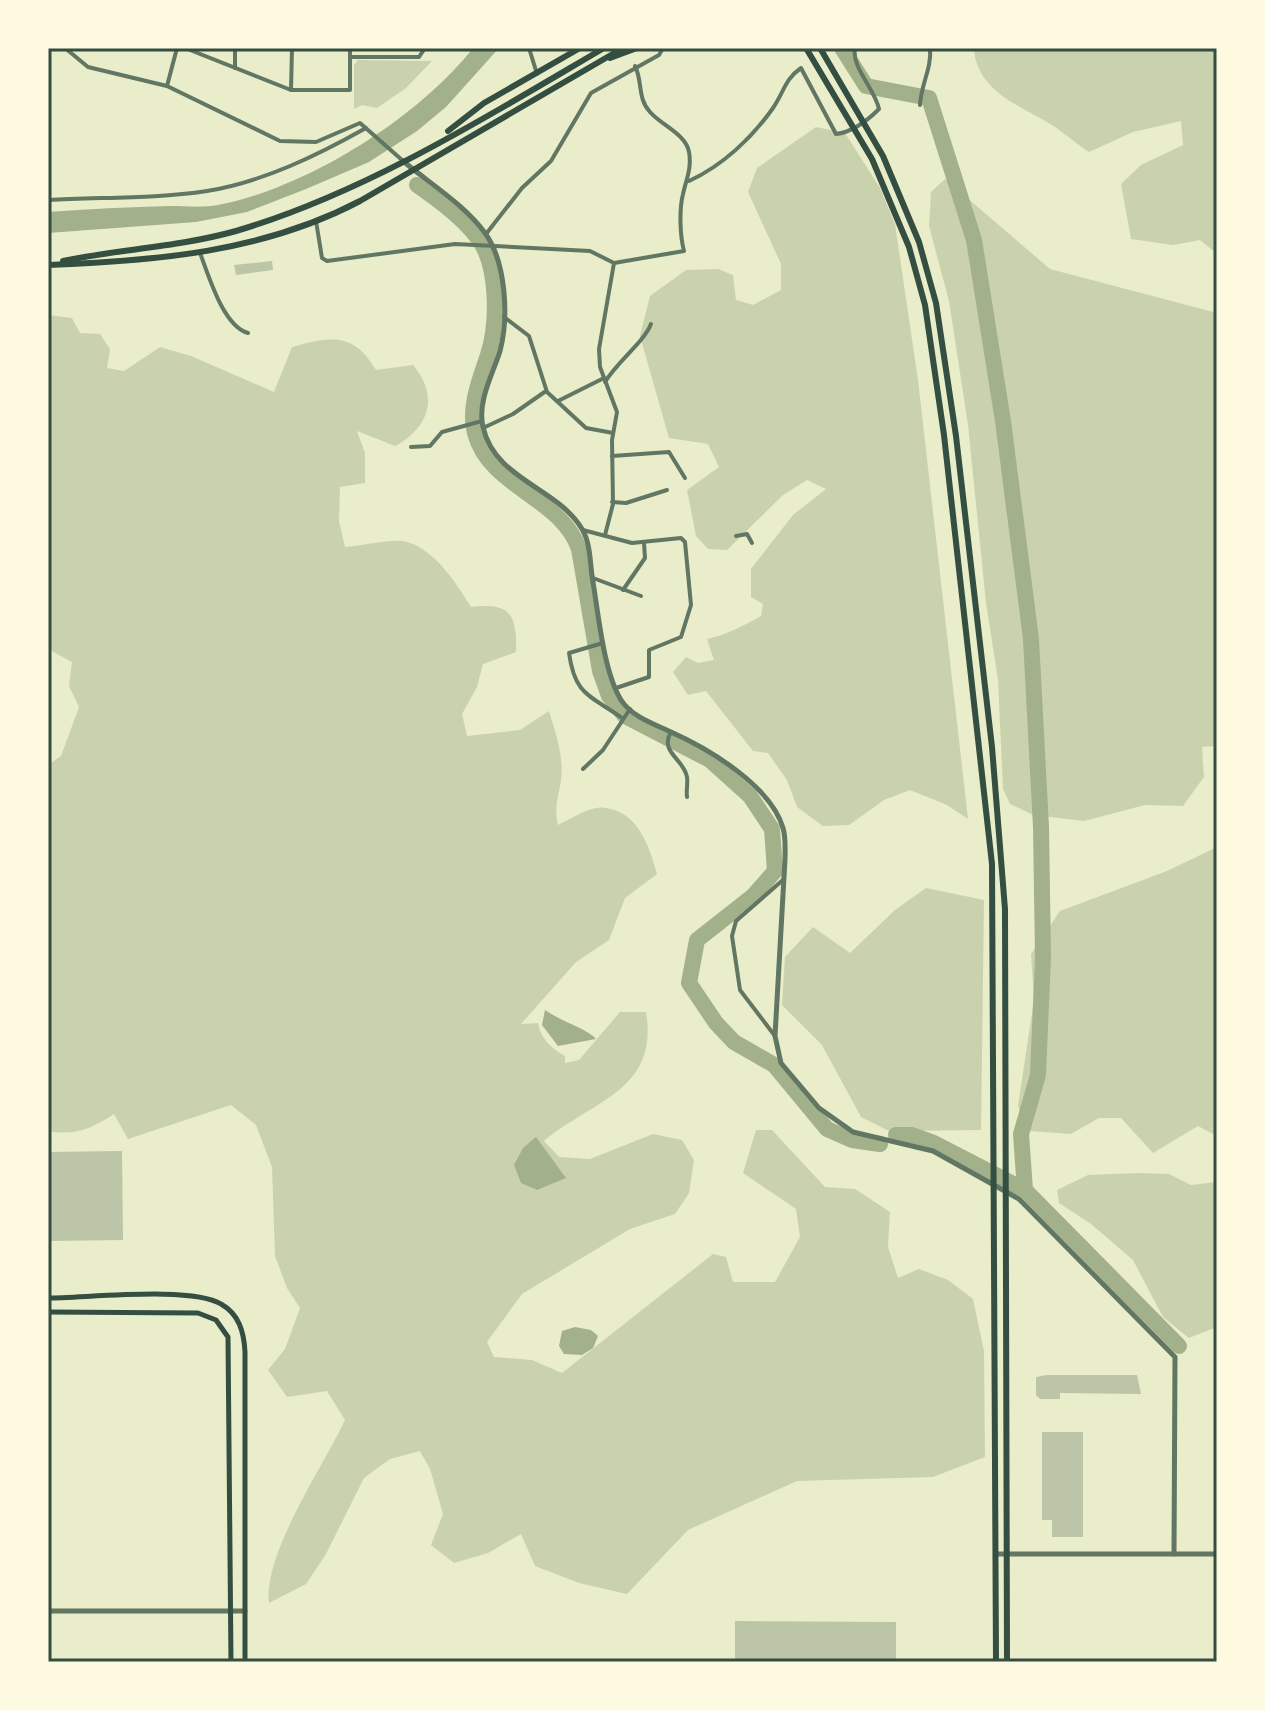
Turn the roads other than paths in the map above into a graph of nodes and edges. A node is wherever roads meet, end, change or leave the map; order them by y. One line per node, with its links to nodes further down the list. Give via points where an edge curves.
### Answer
1 (65, 48): 23 (street, via 88,67)
2 (177, 48): 23 (street)
3 (185, 48): 21 (street)
4 (235, 48): 21 (street)
5 (292, 48): 24 (street)
6 (350, 48): 18 (street)
7 (425, 48): 18 (street, via 419,57)
8 (529, 48): 22 (street)
9 (580, 48): 22 (main road)
10 (604, 48): 29 (main road)
11 (623, 48): 19 (main road)
12 (637, 48): 19 (main road)
13 (663, 48): 20 (street)
14 (806, 48): 27 (main road)
15 (820, 48): 26 (main road)
16 (855, 48): 26 (street, via 855,60 879,109)
17 (930, 48): 25 (street, via 931,66 922,82)
18 (350, 57): 24 (street, via 350,90)
19 (605, 58): 31 (main road)
20 (635, 66): 32 (street, via 648,110 689,149); 35 (street, via 591,93 551,161)
21 (235, 68): 24 (street)
22 (537, 74): 29 (main road, via 484,103)
23 (167, 86): 28 (street, via 280,141 316,142 353,123)
24 (291, 90)
25 (920, 105)
26 (863, 122): 27 (street); 73 (main road, via 898,188 936,303 1003,867)
27 (855, 128): 32 (street, via 836,134 801,68 733,153); 72 (main road, via 888,193 925,305 992,864)
28 (368, 129): 30 (street); 33 (street, via 232,185)
29 (436, 141): 30 (main road)
30 (402, 160): 31 (street); 39 (main road, via 298,210 236,231)
31 (413, 169): 34 (main road); 35 (street)
32 (689, 181): 38 (street, via 682,198 684,251)
33 (48, 200)
34 (316, 221): 36 (street, via 322,258 327,261); 37 (main road)
35 (486, 234): 36 (street)
36 (490, 244): 38 (street, via 590,251); 40 (street, via 502,282)
37 (200, 253): 39 (main road); 42 (street, via 220,305 237,329)
38 (614, 263): 43 (street, via 599,349)
39 (48, 265)
40 (504, 317): 44 (street, via 529,336); 46 (street)
41 (651, 324): 43 (street)
42 (248, 333)
43 (604, 380): 45 (street); 47 (street, via 617,412)
44 (546, 391): 45 (street); 46 (street, via 513,414)
45 (558, 401): 47 (street, via 586,428)
46 (481, 424): 48 (street, via 442,432 430,446); 53 (street, via 491,447 513,473 560,505)
47 (613, 433): 49 (street)
48 (411, 447)
49 (612, 456): 50 (street, via 669,452); 52 (street)
50 (685, 478)
51 (667, 490): 52 (street)
52 (612, 502): 54 (street)
53 (583, 530): 54 (street); 58 (street)
54 (605, 535): 56 (street)
55 (736, 536): 57 (street, via 747,534)
56 (644, 543): 59 (street, via 645,558); 62 (street, via 684,539 691,605 680,639 649,650 649,677)
57 (752, 543)
58 (593, 578): 59 (street); 61 (street)
59 (623, 590): 60 (street)
60 (641, 596)
61 (600, 643): 62 (street); 64 (street, via 569,653 572,676 582,692)
62 (616, 688): 63 (street)
63 (629, 711): 64 (street); 65 (street)
64 (622, 718): 66 (street, via 603,750)
65 (669, 736): 67 (street, via 668,749 686,773); 68 (street, via 718,757 767,798 784,831)
66 (583, 769)
67 (687, 797)
68 (784, 879): 69 (street); 69 (street, via 736,921 732,936 740,990)
69 (775, 1036): 74 (street, via 781,1063 819,1108 853,1132 933,1151 1019,1199 1175,1357)
70 (48, 1298): 78 (main road, via 197,1296 224,1305 241,1325)
71 (48, 1312): 77 (main road, via 198,1313 223,1328 230,1367)
72 (996, 1554): 73 (street); 81 (main road)
73 (1007, 1554): 74 (street); 82 (main road)
74 (1174, 1554): 75 (street)
75 (1217, 1554)
76 (48, 1611): 77 (street)
77 (231, 1611): 78 (street); 79 (main road)
78 (245, 1611): 80 (main road)
79 (231, 1662)
80 (245, 1662)
81 (996, 1662)
82 (1007, 1662)

